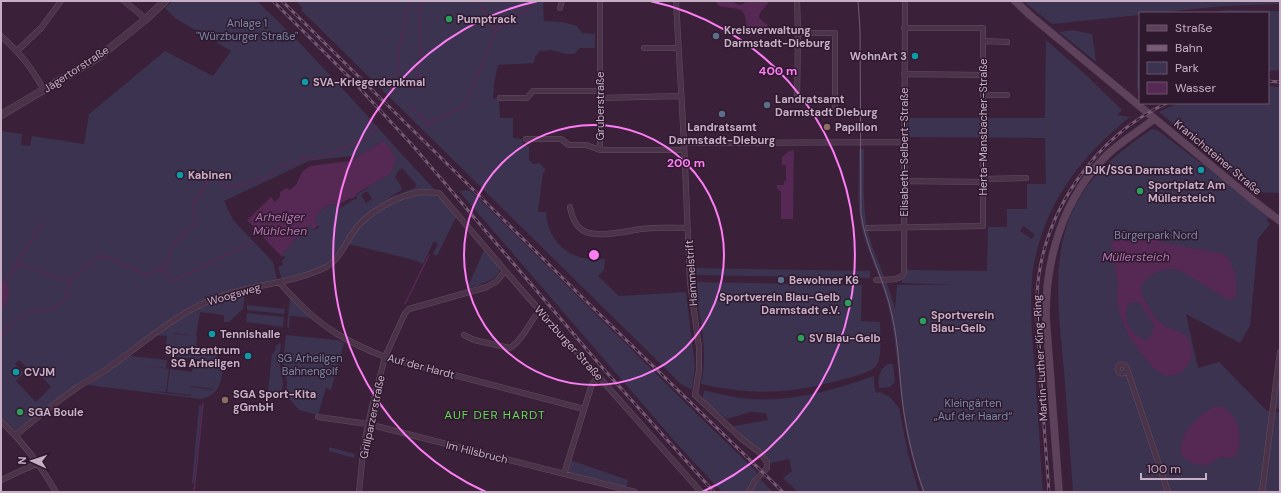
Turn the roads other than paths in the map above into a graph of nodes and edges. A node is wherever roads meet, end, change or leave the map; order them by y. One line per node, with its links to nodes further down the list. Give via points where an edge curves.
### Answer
1 (62, 1): 19 (street, via 41,28)
2 (124, 1): 11 (street)
3 (165, 1): 11 (street, Jägertorstraße)
4 (562, 1): 10 (street)
5 (600, 1): 23 (street, Gruberstraße)
6 (676, 1): 18 (street, Hammelstrift)
7 (798, 1): 13 (street)
8 (904, 1): 12 (street, Elisabeth-Selbert-Straße)
9 (1015, 1): 32 (main road, Kranichsteiner Straße)
10 (560, 8)
11 (146, 19): 22 (street, Jägertorstraße, via 99,57)
12 (904, 28): 15 (street, via 983,28); 20 (street, Elisabeth-Selbert-Straße)
13 (798, 33): 29 (street, via 798,99); 29 (street, via 835,33)
14 (1, 36): 19 (street)
15 (984, 41): 16 (street); 21 (street, Herta-Mansbacher-Straße)
16 (1007, 42)
17 (644, 48): 18 (street)
18 (678, 48): 26 (street, Hammelstrift)
19 (17, 51): 22 (street, via 32,69)
20 (904, 74): 21 (street); 34 (street, Elisabeth-Selbert-Straße)
21 (983, 74): 24 (street, Herta-Mansbacher-Straße)
22 (44, 90): 31 (street, Jägertorstraße)
23 (600, 91): 27 (street, via 533,91 527,98); 28 (street, Gruberstraße)
24 (983, 95): 25 (street); 39 (street, Herta-Mansbacher-Straße)
25 (1006, 95)
26 (681, 96): 28 (street); 35 (street, Hammelstrift)
27 (500, 98)
28 (600, 98): 36 (street, Gruberstraße)
29 (835, 99): 30 (street)
30 (834, 109)
31 (1, 115)
32 (1154, 119): 42 (main road, Kranichsteiner Straße); 71 (main road, Martin-Luther-King-Ring, via 1119,144 1088,176 1065,216 1052,256 1046,294 1046,318)
33 (526, 138): 36 (street, via 561,138 569,146 586,145)
34 (904, 142): 35 (street); 40 (street, Elisabeth-Selbert-Straße)
35 (684, 143): 37 (street, Hammelstrift)
36 (600, 150): 37 (street, Gruberstraße)
37 (684, 150): 47 (street, Hammelstrift)
38 (1026, 178): 39 (street)
39 (983, 180): 40 (street); 46 (street, Herta-Mansbacher-Straße, via 983,226)
40 (904, 181): 46 (street, Elisabeth-Selbert-Straße)
41 (438, 193): 49 (street, Würzburger Straße); 51 (street, Woogsweg, via 423,192 387,204 362,222 330,264 305,276)
42 (1261, 206): 44 (main road, Kranichsteiner Straße); 45 (main road, Kranichsteiner Straße)
43 (570, 207): 47 (street, via 574,222 588,233)
44 (1280, 221)
45 (1280, 225)
46 (904, 227): 48 (street); 50 (street, Elisabeth-Selbert-Straße, via 903,274 899,278)
47 (688, 228): 70 (street, Hammelstrift, via 690,282 699,347 695,395 767,462 767,467)
48 (868, 228)
49 (505, 271): 52 (street, Würzburger Straße); 55 (street, Grillparzerstraße, via 497,281 487,287 409,309)
50 (876, 280)
51 (280, 282): 55 (street, Auf der Hardt, via 299,304 329,330 350,343); 62 (street, Woogsweg, via 204,302 158,331 44,412)
52 (540, 310): 53 (street, via 517,343 510,348 474,340); 57 (street, Würzburger Straße)
53 (464, 335)
54 (1280, 352): 73 (street)
55 (385, 357): 58 (street, Auf der Hardt); 61 (street, Grillparzerstraße)
56 (1127, 369): 72 (street)
57 (599, 376): 58 (street, via 592,383); 69 (street, Würzburger Straße)
58 (584, 409): 64 (street)
59 (318, 417): 61 (street, Im Hilsbruch)
60 (1, 421): 62 (street)
61 (368, 424): 64 (street, Im Hilsbruch); 67 (street, Grillparzerstraße)
62 (16, 435): 63 (street)
63 (38, 464): 65 (street); 66 (street)
64 (564, 474): 68 (street, Im Hilsbruch)
65 (1, 480)
66 (56, 492)
67 (359, 492)
68 (635, 492)
69 (701, 492)
70 (749, 492)
71 (1059, 492)
72 (1168, 492)
73 (1262, 492)

